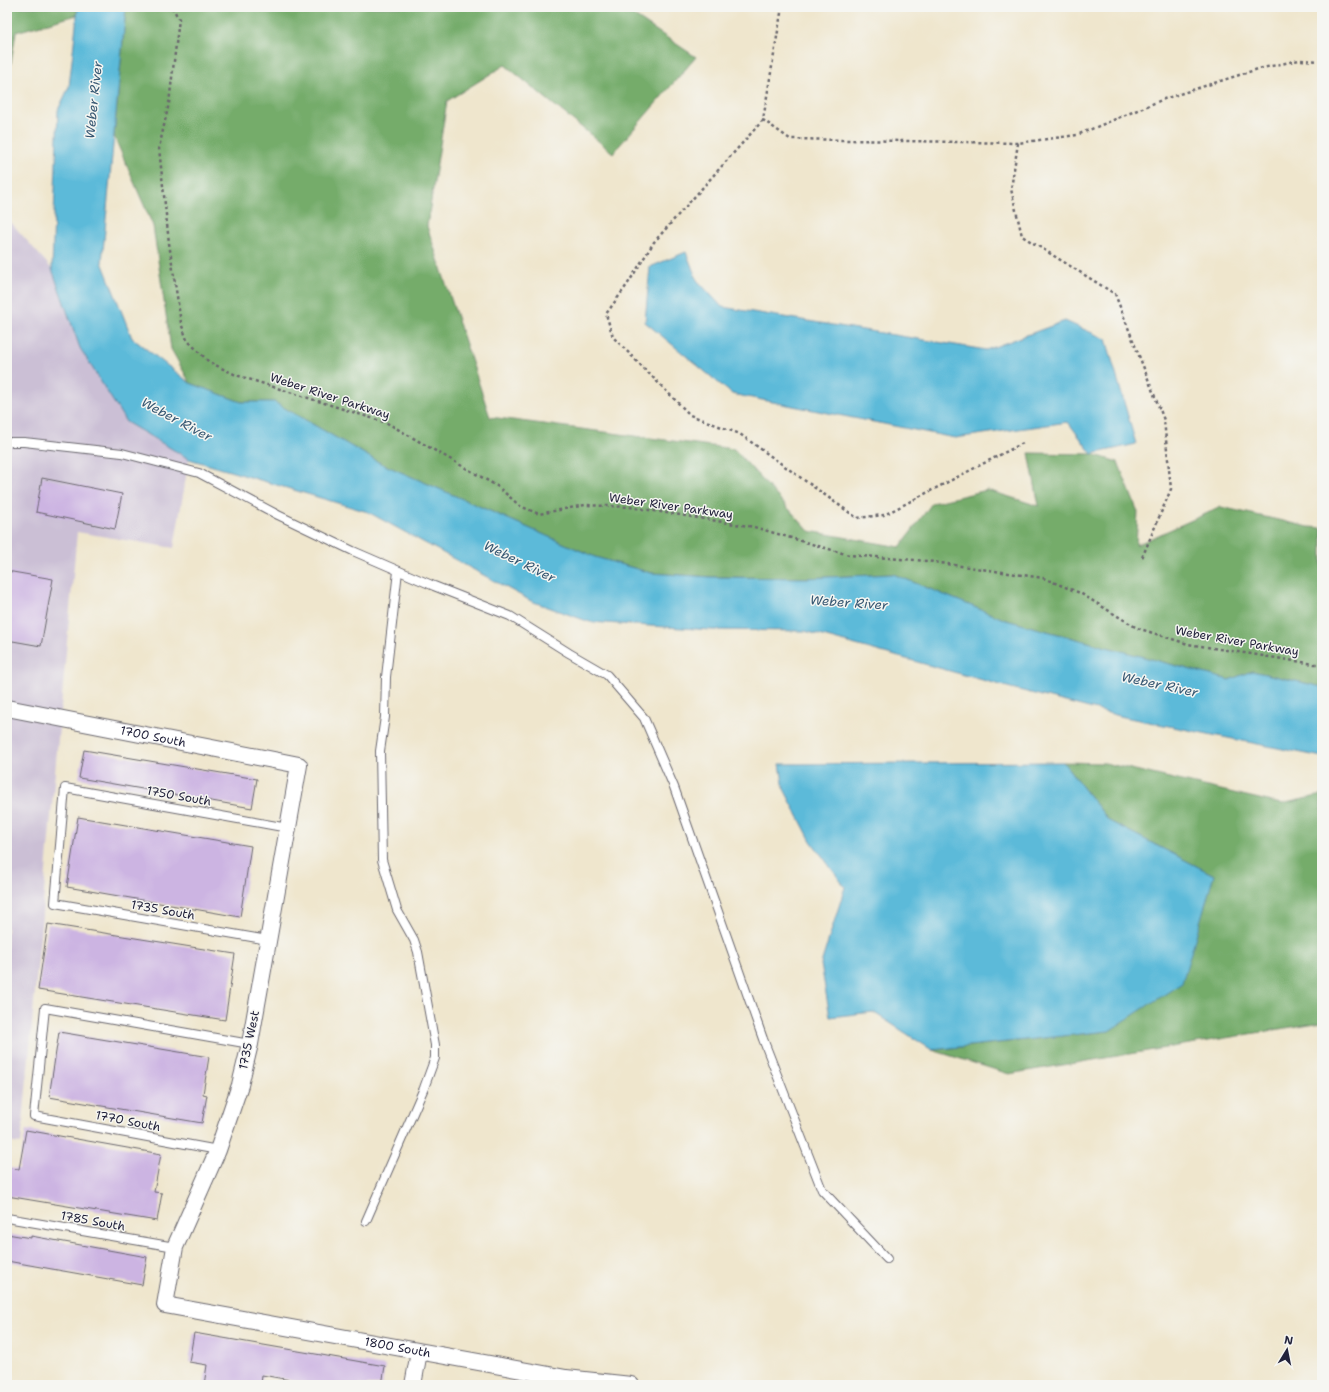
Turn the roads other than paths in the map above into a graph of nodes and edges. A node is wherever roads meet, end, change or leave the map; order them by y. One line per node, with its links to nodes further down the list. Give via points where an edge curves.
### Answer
1 (7, 442): 2 (lane, via 122,453 199,473 278,515)
2 (398, 571): 11 (lane, via 380,751 382,860 398,910 418,952 435,1045 435,1058); 13 (lane, via 510,616 607,675 644,718 674,787 763,1039 822,1190)
3 (7, 708): 4 (street, 1700 South)
4 (299, 764): 5 (street, 1735 West)
5 (288, 828): 6 (lane, 1750 South, via 65,788); 7 (street, 1735 West)
6 (55, 903): 7 (lane, 1735 South)
7 (268, 940): 8 (street, 1735 West)
8 (250, 1044): 9 (street, 1735 West, via 240,1085); 9 (lane, 1770 South, via 46,1008 34,1116)
9 (218, 1150): 12 (street, 1735 West)
10 (7, 1218): 12 (lane, 1785 South)
11 (366, 1221)
12 (175, 1247): 14 (street, 1735 West)
13 (887, 1259)
14 (165, 1305): 15 (street, 1800 South)
15 (419, 1352): 16 (street); 17 (street, 1800 South, via 566,1378)
16 (413, 1385)
17 (630, 1385)

